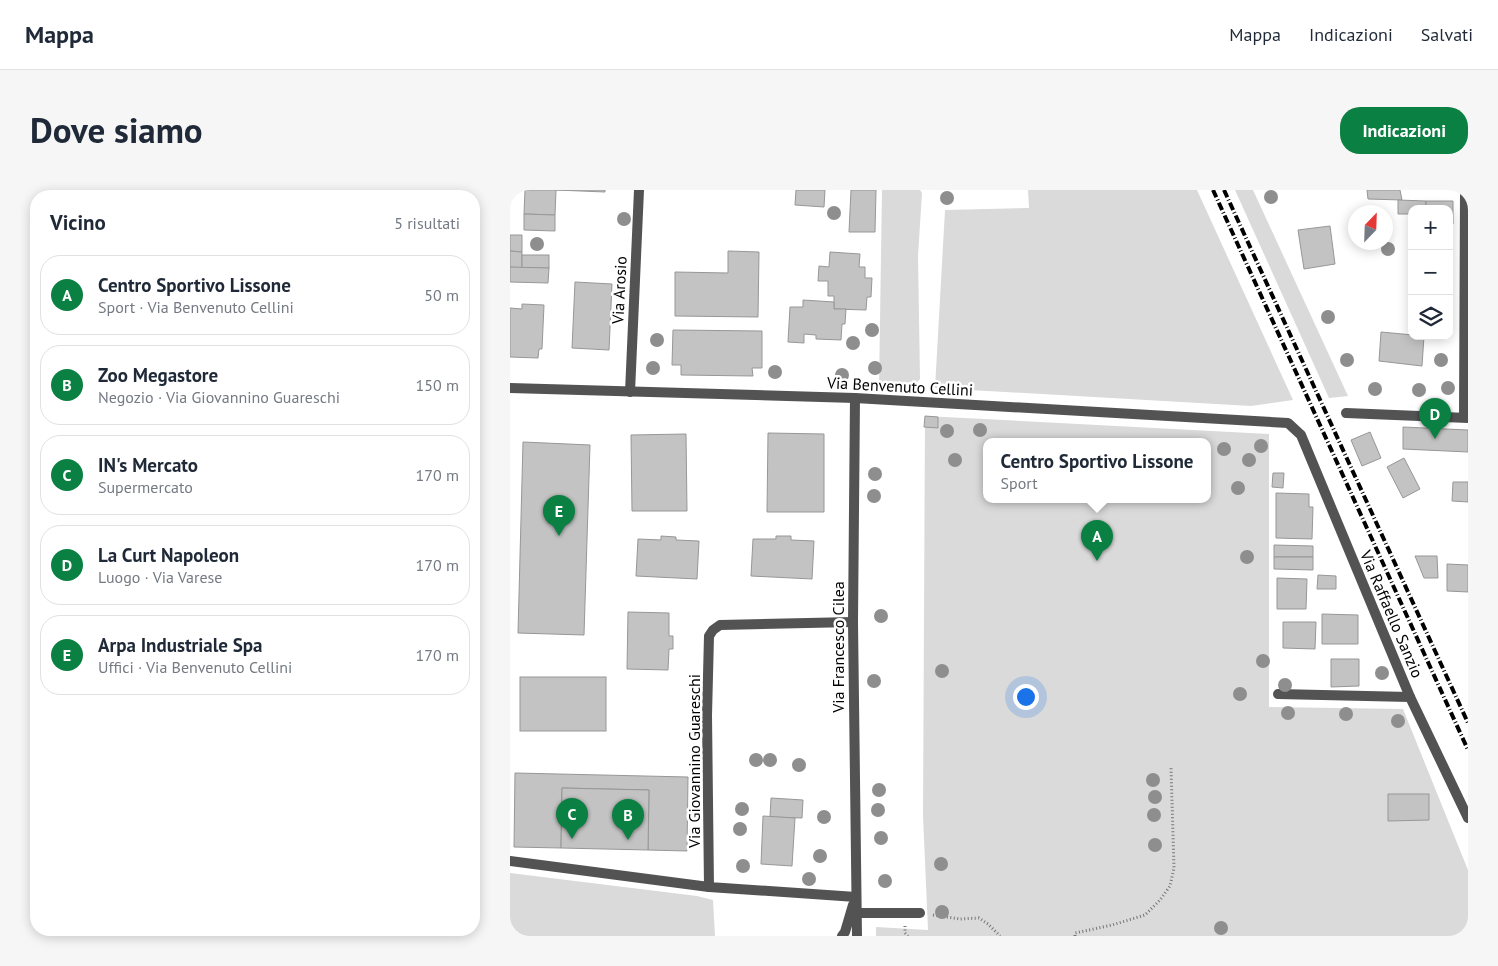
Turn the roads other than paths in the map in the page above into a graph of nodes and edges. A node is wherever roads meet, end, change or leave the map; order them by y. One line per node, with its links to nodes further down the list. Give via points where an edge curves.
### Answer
1 (639, 190): 4 (street, Via Arosio)
2 (1465, 190): 7 (street)
3 (510, 388): 4 (street, Via Benvenuto Cellini)
4 (630, 392): 5 (street, Via Benvenuto Cellini)
5 (855, 398): 8 (street, Via Benvenuto Cellini); 9 (street, Via Francesco Cilea)
6 (1346, 413): 7 (street)
7 (1466, 417)
8 (1288, 423): 11 (street, Via Raffaello Sanzio, via 1301,434)
9 (853, 622): 14 (street, Via Giovannino Guareschi, via 720,625 709,636); 15 (street, Via Francesco Cilea)
10 (1278, 694): 11 (street)
11 (1410, 696): 12 (street, Via Raffaello Sanzio)
12 (1468, 818)
13 (510, 861): 14 (street)
14 (710, 887): 15 (street)
15 (856, 897): 16 (street, Via Francesco Cilea)
16 (854, 913): 17 (street); 18 (street, Via Francesco Cilea); 19 (street, Via Francesco Cilea)
17 (920, 913)
18 (842, 936)
19 (857, 936)

